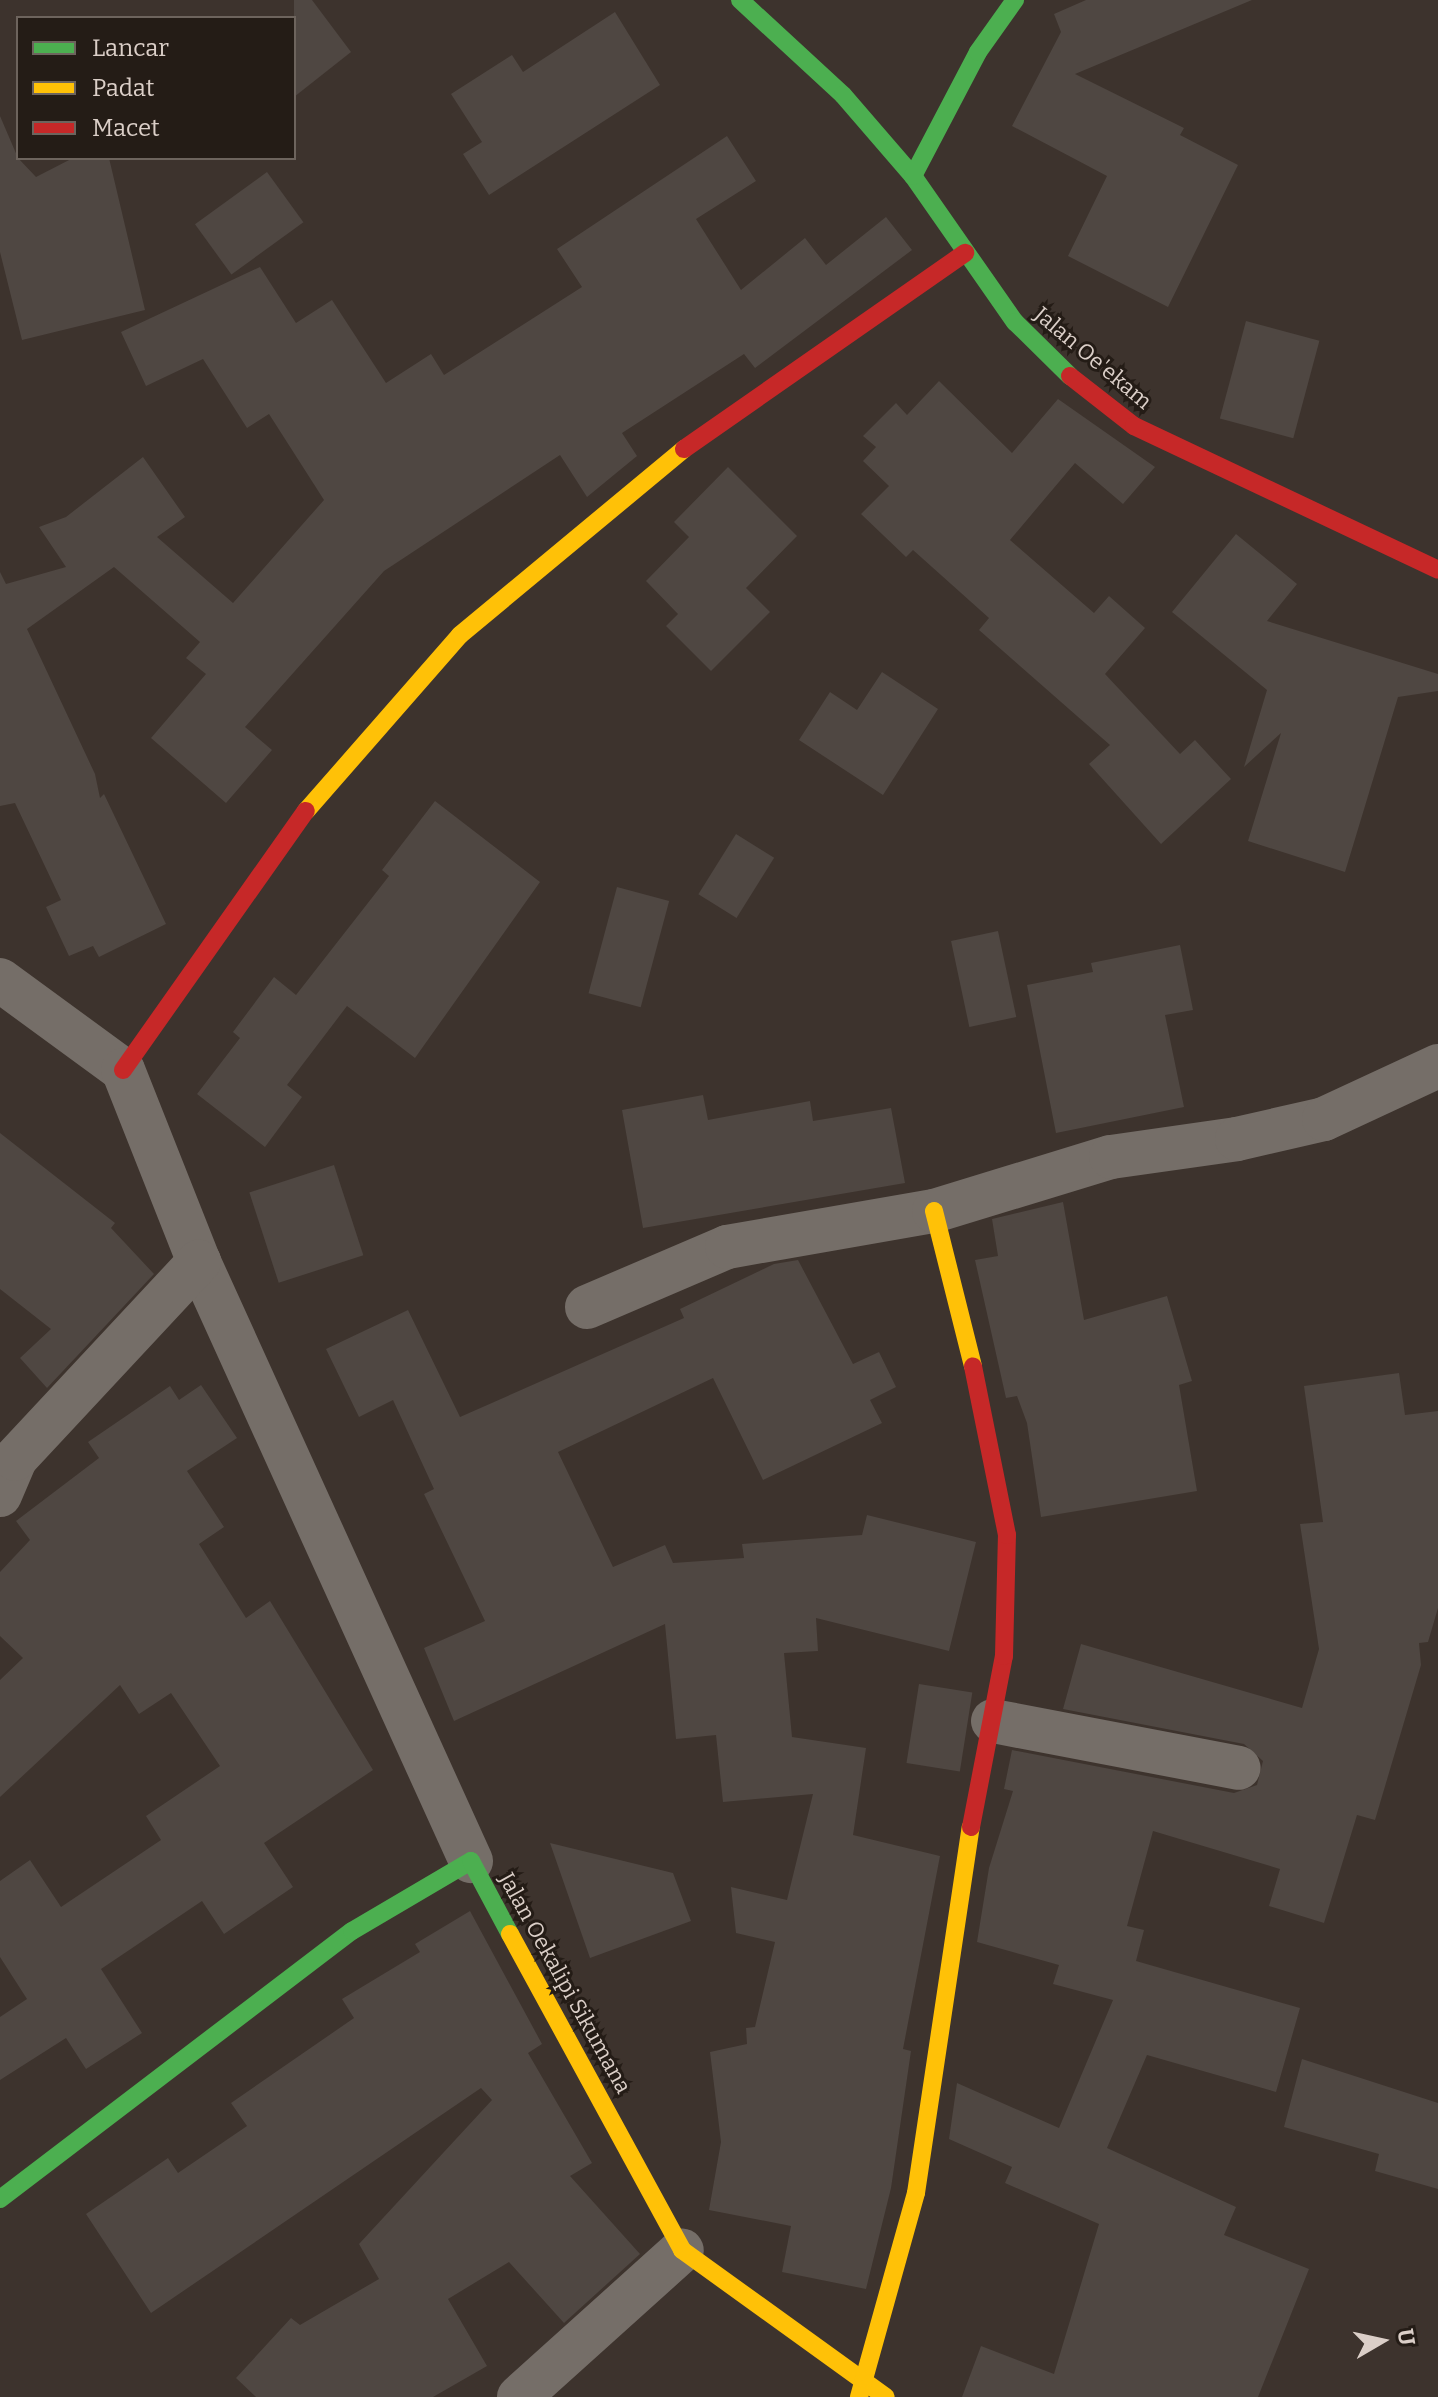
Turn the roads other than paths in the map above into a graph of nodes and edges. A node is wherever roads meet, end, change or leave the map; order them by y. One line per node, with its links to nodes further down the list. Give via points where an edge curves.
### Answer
1 (740, 0): 3 (street, Jalan Oe'ekam, via 843,95)
2 (1015, 0): 3 (street, via 978,52)
3 (913, 176): 4 (street, Jalan Oe'ekam)
4 (965, 253): 5 (street, Jalan Oe'ekam, via 1015,322 1134,426); 8 (street, via 696,439 460,635 307,809)
5 (1438, 570)
6 (0, 980): 8 (street)
7 (1438, 1066): 9 (street, via 1324,1119 1237,1139 1111,1157)
8 (123, 1070): 10 (street)
9 (934, 1211): 11 (street, via 727,1247); 13 (street, via 992,1443 1007,1535 1004,1656)
10 (199, 1262): 12 (street, via 15,1459); 15 (street)
11 (587, 1307)
12 (0, 1495)
13 (993, 1721): 14 (street); 18 (street, via 957,1902 916,2193)
14 (1239, 1768)
15 (471, 1861): 16 (street, Jalan Oekalipi Sikumana, via 352,1931); 17 (street, Jalan Oekalipi Sikumana)
16 (0, 2199)
17 (682, 2250): 18 (street, Jalan Oekalipi Sikumana); 19 (street)
18 (863, 2391): 20 (street, Jalan Oekalipi Sikumana)
19 (519, 2397)
20 (886, 2397)

